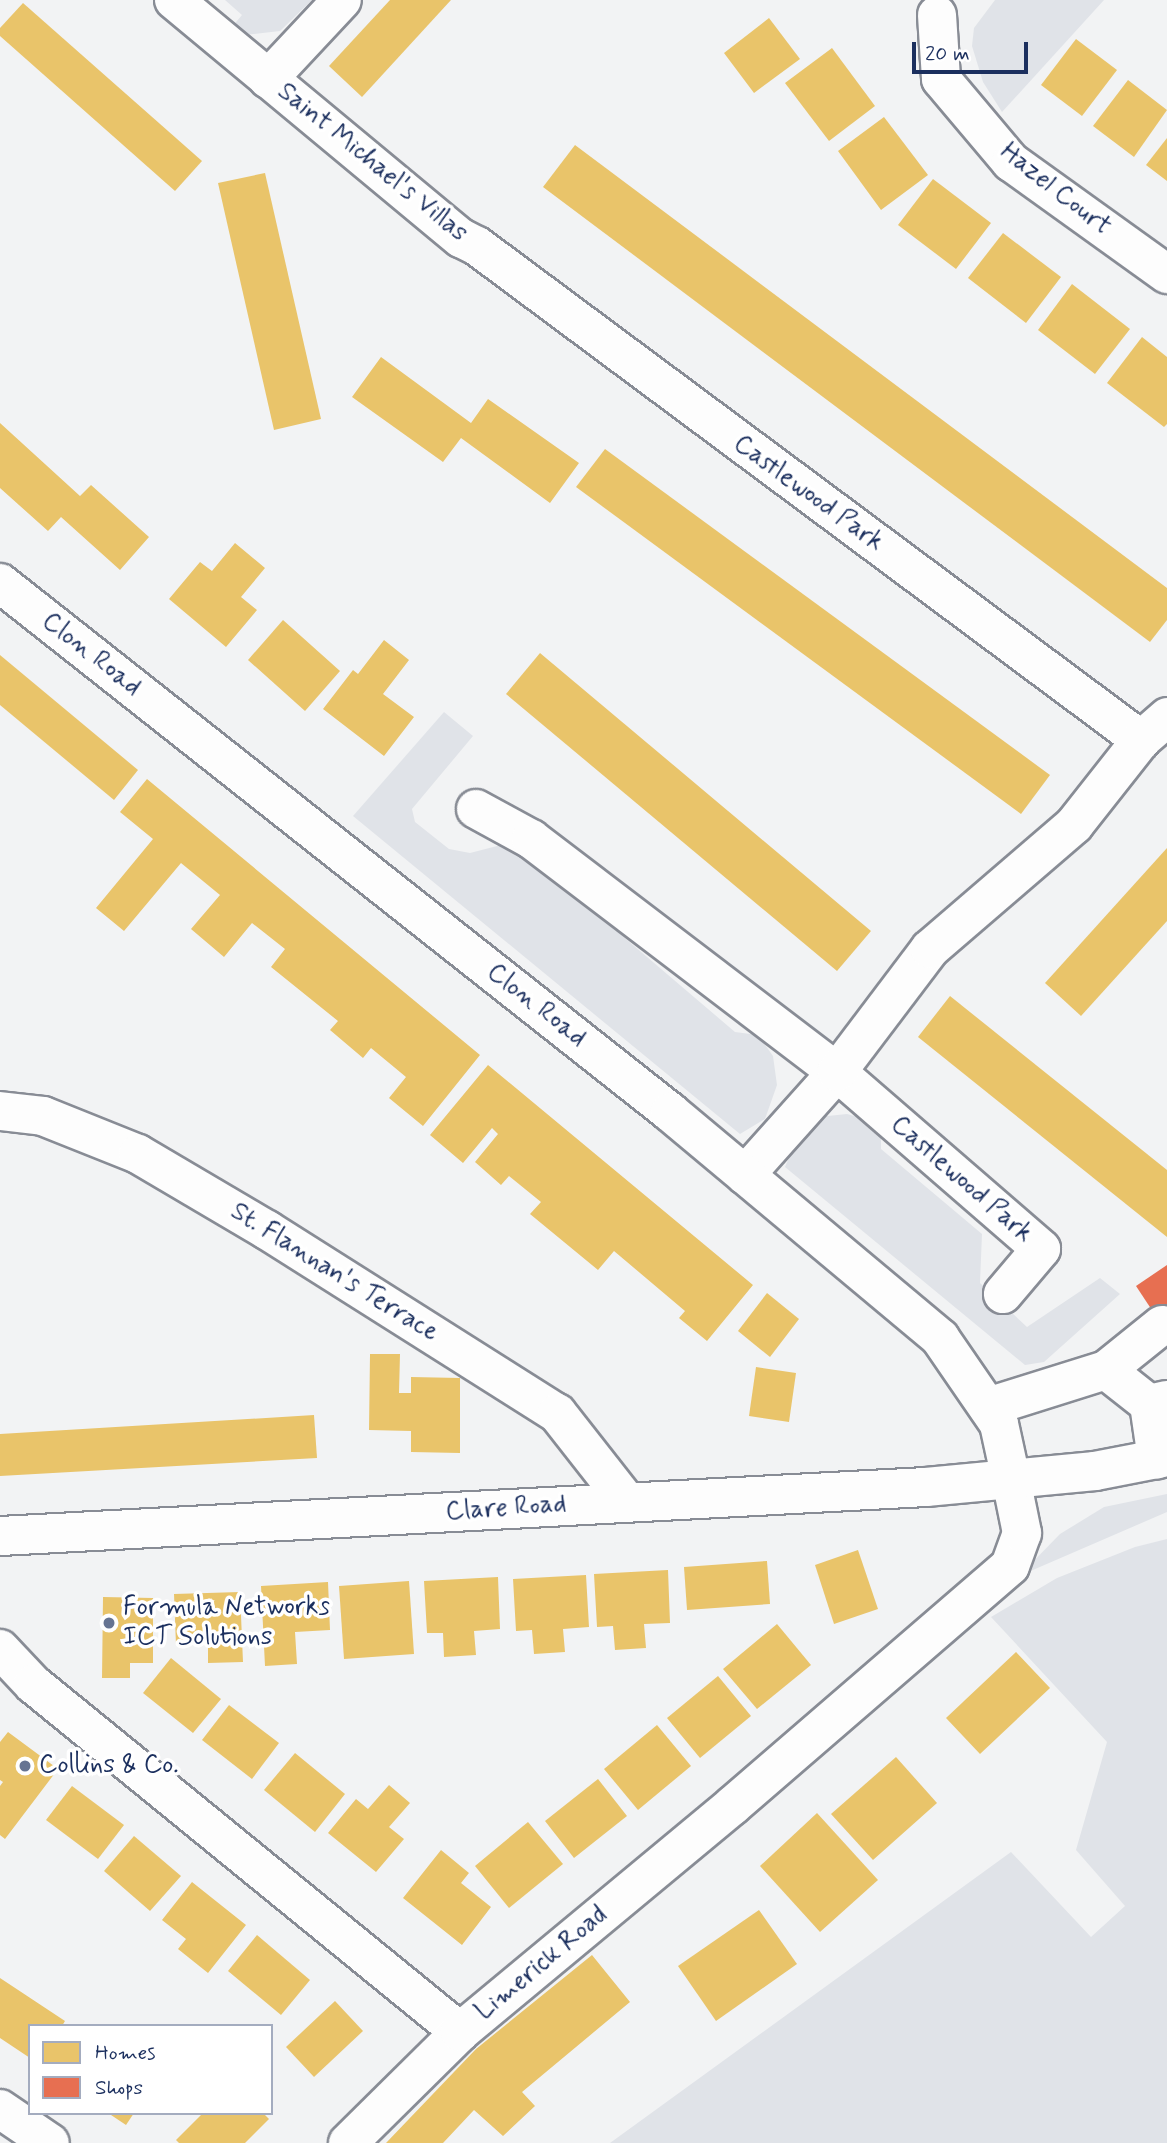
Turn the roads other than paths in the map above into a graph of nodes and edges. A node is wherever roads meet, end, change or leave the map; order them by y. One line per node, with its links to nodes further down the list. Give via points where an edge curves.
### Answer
1 (173, 0): 4 (street, Saint Michael's Villas)
2 (342, 0): 4 (street, Saint Michael's Villas)
3 (937, 15): 6 (street, Hazel Court, via 941,79 1011,162)
4 (268, 79): 5 (street, Saint Michael's Villas, via 461,238)
5 (477, 246): 8 (street, Castlewood Park)
6 (1167, 274)
7 (0, 583): 12 (street, Clon Road)
8 (1154, 728): 10 (street, Castlewood Park, via 1074,825 930,949)
9 (476, 808): 10 (street, Castlewood Park, via 531,839)
10 (837, 1072): 12 (street, Castlewood Park); 13 (street, Castlewood Park, via 1041,1249)
11 (0, 1111): 20 (street, St. Flannan's Terrace, via 43,1116 138,1154 267,1230 557,1413)
12 (745, 1175): 17 (street, Clon Road, via 940,1338)
13 (1003, 1294)
14 (1162, 1325): 15 (street)
15 (1107, 1370): 16 (street); 17 (street)
16 (1158, 1402): 18 (street)
17 (988, 1408): 19 (street, Clon Road, via 999,1424)
18 (1162, 1458): 19 (street, Clare Road, via 1096,1471)
19 (1011, 1479): 20 (street, Clare Road, via 915,1488); 23 (street, Limerick Road, via 1022,1533 1010,1566)
20 (626, 1501): 21 (street, Clare Road)
21 (0, 1536)
22 (0, 1649): 23 (street, Limerick Road, via 33,1684)
23 (460, 2032): 26 (street)
24 (0, 2109): 25 (street)
25 (50, 2143)
26 (348, 2143)

